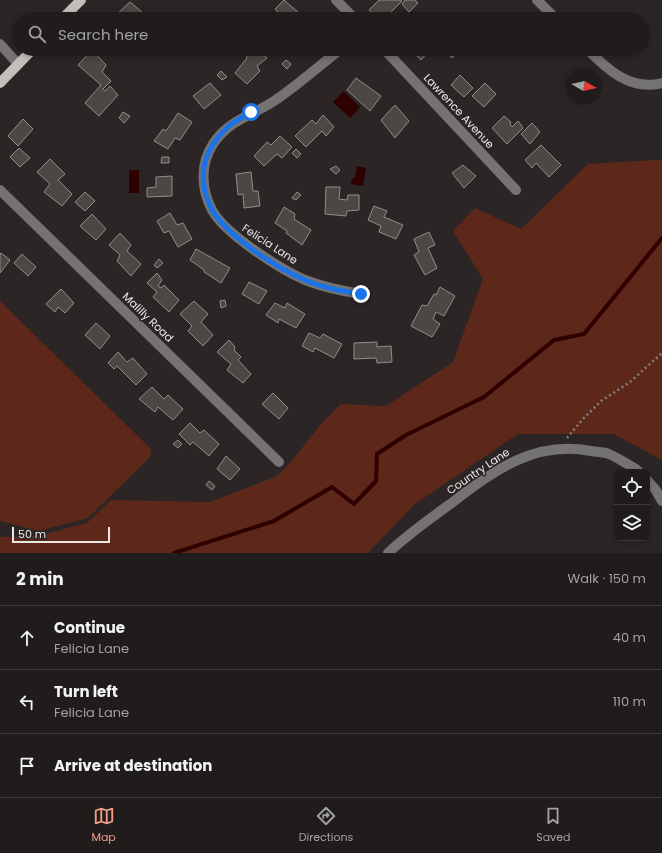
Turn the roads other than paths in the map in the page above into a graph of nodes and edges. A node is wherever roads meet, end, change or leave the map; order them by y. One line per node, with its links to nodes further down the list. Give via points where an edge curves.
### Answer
1 (81, 0): 4 (main road)
2 (336, 0): 5 (street)
3 (537, 0): 6 (street)
4 (69, 12)
5 (348, 12)
6 (549, 12)
7 (0, 44): 12 (street)
8 (26, 56): 12 (main road)
9 (332, 56): 17 (street, Felicia Lane, via 276,100 229,126 213,144 204,165 204,188 212,211 230,231 253,249 305,280)
10 (391, 56): 16 (street, Lawrence Avenue)
11 (594, 56): 14 (street, via 627,80 641,85)
12 (18, 64): 13 (main road)
13 (0, 83)
14 (662, 83)
15 (0, 190): 18 (street, Malilly Road)
16 (516, 190)
17 (361, 294)
18 (279, 462)
19 (636, 469): 22 (street, Country Lane, via 609,454 578,448 547,450 519,458 494,472)
20 (650, 483): 21 (street)
21 (662, 501)
22 (388, 553)

